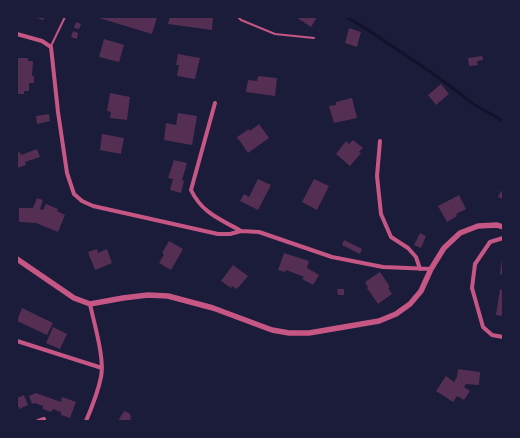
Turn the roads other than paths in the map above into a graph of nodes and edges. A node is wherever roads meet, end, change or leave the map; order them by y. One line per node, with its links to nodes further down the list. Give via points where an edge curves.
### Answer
1 (65, 17): 5 (lane)
2 (238, 17): 4 (lane, via 275,34)
3 (17, 34): 5 (street, via 42,41)
4 (314, 38)
5 (51, 47): 9 (street, via 67,172 74,194 93,206 218,234)
6 (215, 102): 9 (street, via 191,190 196,200 209,213)
7 (380, 141): 12 (street, via 377,176 381,214 391,237 408,248 416,257)
8 (503, 226): 13 (street, via 478,226 460,233 444,248)
9 (241, 231): 12 (street, via 259,232 332,257 383,267)
10 (503, 238): 15 (street, via 490,242 475,264 472,288 483,327 492,335)
11 (17, 259): 14 (street, via 74,298)
12 (420, 268): 13 (street)
13 (431, 269): 14 (street, via 421,291 410,304 396,314 379,321 309,333 272,330 213,308 168,296 148,295)
14 (90, 304): 17 (street)
15 (503, 337)
16 (17, 341): 17 (street)
17 (102, 368): 20 (street, via 102,376)
18 (44, 419): 19 (street)
19 (38, 421)
20 (86, 421)

